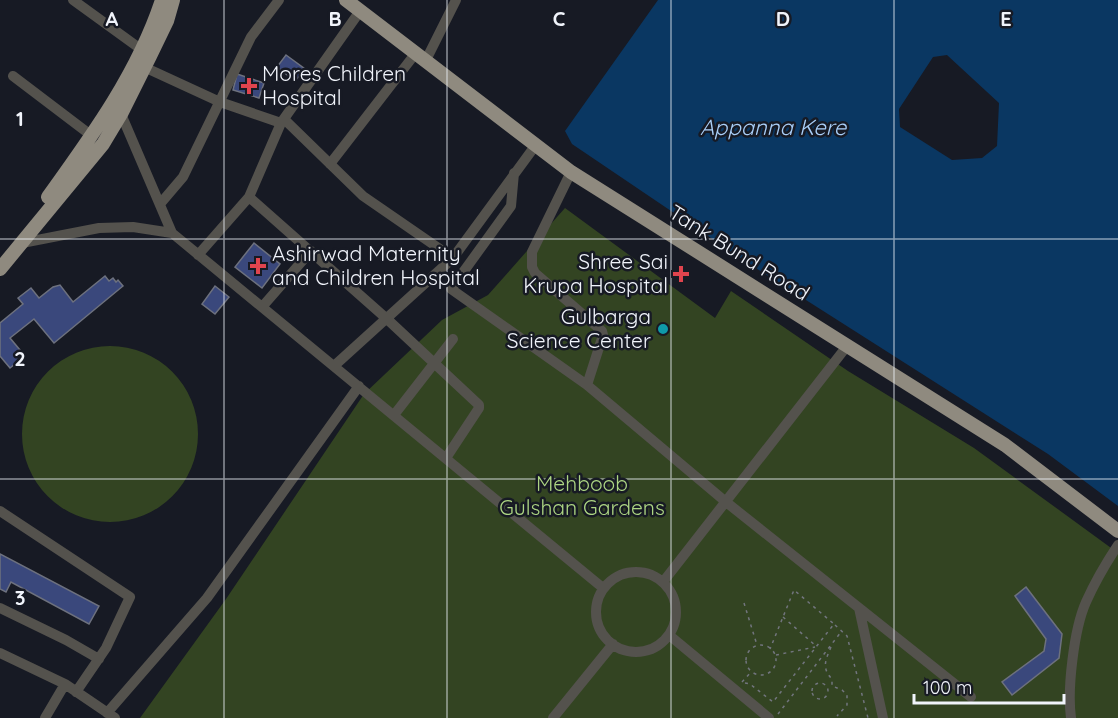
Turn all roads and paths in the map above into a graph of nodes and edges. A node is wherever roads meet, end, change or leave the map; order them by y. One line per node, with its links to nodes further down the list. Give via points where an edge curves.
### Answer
1 (73, 0): 8 (street)
2 (162, 0): 8 (main road)
3 (173, 0): 10 (main road)
4 (279, 0): 12 (street, via 251,37)
5 (346, 0): 7 (main road, Tank Bund Road)
6 (456, 0): 9 (street)
7 (360, 11): 9 (main road, Tank Bund Road); 14 (street)
8 (142, 50): 15 (main road)
9 (420, 58): 16 (main road, Tank Bund Road); 17 (street)
10 (144, 67): 12 (street); 13 (main road)
11 (13, 76): 15 (street)
12 (220, 102): 14 (street); 21 (street, via 183,177)
13 (122, 114): 21 (street); 23 (main road, via 103,144)
14 (283, 121): 17 (street); 20 (street)
15 (92, 136): 26 (main road)
16 (535, 146): 18 (main road, Tank Bund Road); 19 (street)
17 (330, 164): 27 (street, via 363,196)
18 (571, 172): 32 (main road, Tank Bund Road); 35 (street, via 532,252 532,267 602,331)
19 (514, 174): 27 (street); 35 (street, via 511,206 451,290)
20 (249, 197): 24 (street); 25 (street)
21 (160, 204): 22 (street)
22 (172, 233): 23 (street, via 133,227 99,228); 25 (street)
23 (22, 243): 28 (main road)
24 (310, 251): 29 (street); 30 (street)
25 (198, 255): 29 (street)
26 (0, 258)
27 (453, 258): 30 (street)
28 (0, 269)
29 (262, 308): 34 (street)
30 (387, 319): 33 (street); 34 (street)
31 (453, 339): 33 (street)
32 (848, 345): 39 (street); 41 (main road, Tank Bund Road, via 1005,446)
33 (435, 364): 37 (street); 38 (street, via 480,407)
34 (334, 366): 36 (street)
35 (587, 385): 39 (street)
36 (358, 386): 37 (street); 68 (street, via 207,598)
37 (394, 415): 38 (street)
38 (446, 458): 44 (street)
39 (726, 502): 43 (street); 47 (street)
40 (0, 511): 59 (street, via 129,596)
41 (1118, 531)
42 (1118, 545): 76 (street, via 1085,605 1074,650)
43 (663, 582): 44 (street, via 647,573 631,572 616,576); 51 (street, via 674,597 676,612)
44 (603, 588): 53 (street, via 596,604 597,624)
45 (744, 603): 54 (path)
46 (0, 608): 59 (street)
47 (859, 608): 67 (street); 75 (street)
48 (783, 617): 49 (path, via 794,590); 55 (path); 56 (path)
49 (834, 624): 50 (path); 55 (path)
50 (841, 632): 52 (path); 74 (path, via 847,636)
51 (669, 635): 53 (street, via 662,643 642,652 623,650); 72 (street)
52 (832, 643): 64 (path, via 824,664); 73 (path)
53 (613, 644): 71 (street)
54 (757, 645): 56 (path); 60 (path, via 746,658)
55 (816, 647): 58 (path); 62 (path, via 773,702 750,684)
56 (770, 649): 58 (path)
57 (0, 653): 63 (street)
58 (775, 655): 60 (path, via 769,672 760,675)
59 (99, 658): 66 (street)
60 (751, 671): 62 (path)
61 (737, 682): 62 (path)
62 (742, 683)
63 (65, 684): 66 (street); 70 (street)
64 (832, 686): 65 (path); 69 (path, via 847,695 847,705)
65 (827, 688): 65 (path, via 822,698 813,695 816,684)
66 (76, 692): 68 (street)
67 (971, 698)
68 (111, 715)
69 (837, 716)
70 (45, 718)
71 (553, 718)
72 (769, 718)
73 (774, 718)
74 (868, 718)
75 (883, 718)
76 (1071, 718)

